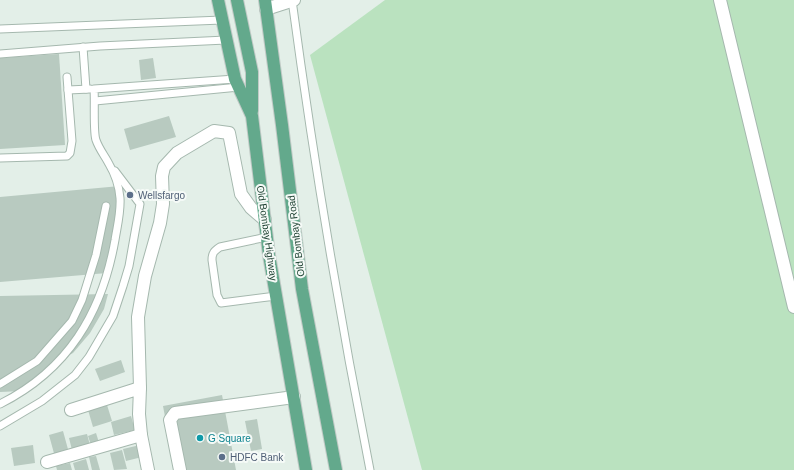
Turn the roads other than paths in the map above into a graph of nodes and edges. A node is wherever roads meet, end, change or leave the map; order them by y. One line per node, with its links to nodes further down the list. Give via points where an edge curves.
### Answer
1 (218, 0): 6 (main road, Old Bombay Highway)
2 (237, 0): 17 (main road, via 252,72)
3 (293, 0): 5 (street); 37 (lane, via 332,262)
4 (720, 0): 24 (street)
5 (265, 4): 36 (main road, Old Bombay Road, via 302,289)
6 (222, 20): 7 (lane); 8 (main road, Old Bombay Highway)
7 (0, 29)
8 (226, 40): 9 (lane); 12 (main road, Old Bombay Highway)
9 (83, 47): 10 (lane); 13 (lane)
10 (0, 54)
11 (67, 77): 15 (lane)
12 (237, 83): 14 (lane); 16 (lane); 17 (main road, Old Bombay Highway)
13 (86, 89): 14 (lane); 15 (lane)
14 (94, 89): 16 (lane)
15 (68, 90): 18 (lane, via 72,141 67,156)
16 (94, 101): 19 (lane, via 95,138)
17 (252, 116): 21 (main road, Old Bombay Highway)
18 (0, 158)
19 (110, 164): 28 (lane, via 118,184 120,212 106,281 91,316 76,341 47,373); 30 (lane, via 140,204 129,266 113,316 89,357 75,375 42,401)
20 (106, 206): 25 (lane, via 94,262 82,300 72,321 37,361)
21 (265, 220): 22 (main road, Old Bombay Highway); 26 (street, via 251,208 241,194 229,133 214,131 177,153 164,167 160,223 145,276 138,317)
22 (267, 237): 23 (main road, Old Bombay Highway); 23 (lane, via 220,247 214,251 212,260 217,295 222,303)
23 (276, 296): 27 (main road, Old Bombay Highway)
24 (794, 306)
25 (0, 384)
26 (140, 388): 29 (street); 31 (street)
27 (294, 397): 34 (street, via 175,414 170,420); 35 (main road, Old Bombay Highway)
28 (0, 404)
29 (70, 410)
30 (0, 426)
31 (141, 435): 32 (street); 33 (street)
32 (47, 461)
33 (148, 470)
34 (180, 470)
35 (306, 470)
36 (336, 470)
37 (370, 470)

